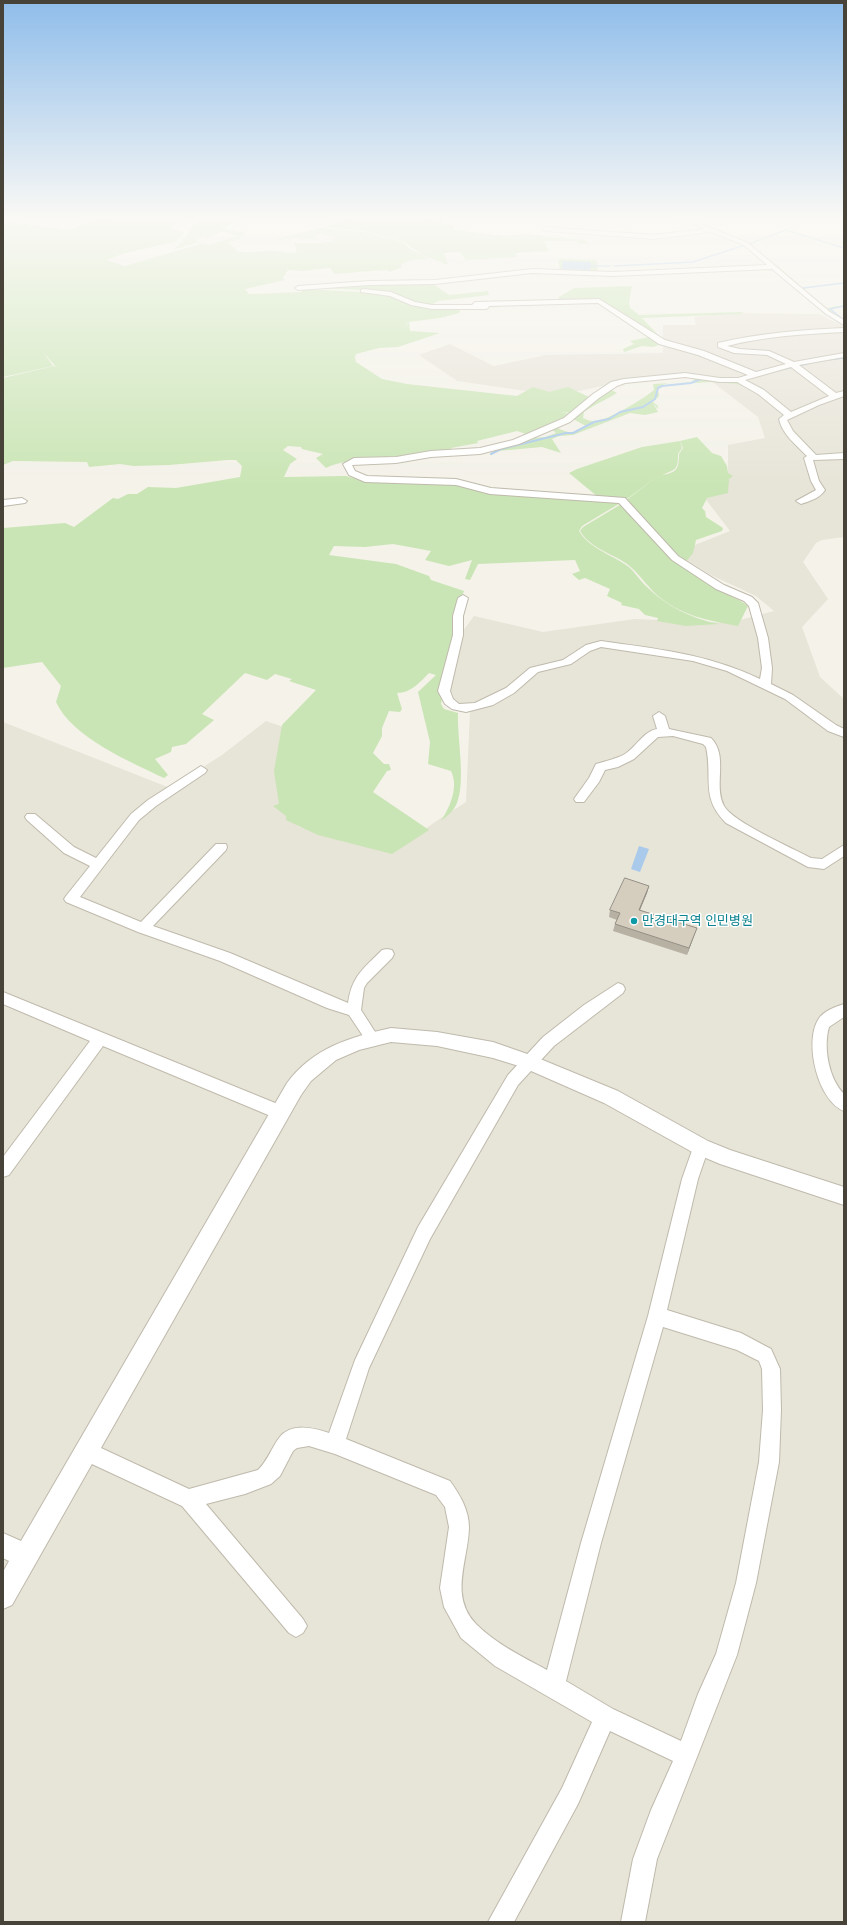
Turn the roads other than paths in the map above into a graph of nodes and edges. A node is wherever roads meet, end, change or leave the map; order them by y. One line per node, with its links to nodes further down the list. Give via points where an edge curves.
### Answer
1 (424, 306): 2 (street, via 438,308)
2 (491, 306)
3 (605, 306): 8 (street, via 657,340)
4 (819, 306): 5 (street)
5 (844, 323)
6 (844, 330): 7 (street, via 797,332 744,339)
7 (722, 346): 8 (street); 10 (street, via 738,352 767,353)
8 (696, 351): 11 (street)
9 (844, 354): 10 (street)
10 (794, 364): 11 (street); 14 (street)
11 (754, 374): 12 (street)
12 (738, 380): 15 (street, via 761,392); 22 (street, via 685,375 624,381 614,384 596,396 567,420 516,442 480,451 431,454 396,460 354,461 347,466 365,479 456,482 490,492 622,500 675,558 720,587 748,599 754,605 763,638)
13 (844, 393): 14 (street)
14 (834, 396): 15 (street)
15 (789, 415): 16 (street, via 782,419 782,422)
16 (812, 456): 17 (street); 19 (street, via 808,458 820,490 818,494)
17 (844, 456)
18 (22, 501): 20 (street)
19 (801, 501)
20 (3, 503)
21 (463, 598): 22 (street, via 458,616 458,635 444,691 446,700 459,708 484,705 517,686 533,671 564,664 587,647 601,644 694,658 731,669)
22 (765, 685): 25 (street)
23 (659, 716): 24 (street)
24 (664, 732): 27 (street, via 651,736 630,756 614,764 600,767 595,779); 30 (street, via 693,736 707,741 712,746 717,804 730,820 808,862 824,864)
25 (844, 734)
26 (201, 770): 31 (street, via 135,817)
27 (580, 799)
28 (31, 817): 31 (street, via 69,850)
29 (221, 847): 32 (street)
30 (844, 850)
31 (97, 864): 32 (street, via 71,899)
32 (143, 928): 36 (street, via 225,958 332,1004)
33 (387, 954): 36 (street, via 362,979 357,988)
34 (618, 989): 40 (street, via 546,1042)
35 (3, 998): 39 (street)
36 (354, 1010): 38 (street)
37 (844, 1010): 41 (street, via 828,1018 822,1027 820,1039 829,1087)
38 (372, 1038): 40 (street, via 391,1035 438,1039 493,1050); 42 (street, via 330,1055 316,1065 301,1079)
39 (100, 1039): 42 (street); 44 (street)
40 (527, 1061): 43 (street, via 611,1097); 47 (street, via 503,1097 424,1233 361,1366)
41 (844, 1104)
42 (279, 1112): 48 (street)
43 (701, 1147): 45 (street); 46 (street, via 690,1179)
44 (3, 1170)
45 (844, 1196)
46 (657, 1316): 54 (street, via 591,1543); 56 (street, via 742,1342 765,1355 772,1369 769,1462 746,1583 726,1655)
47 (335, 1444): 49 (street, via 309,1436 293,1439 286,1444 273,1470 264,1477); 54 (street, via 443,1488 454,1503 459,1527 450,1588 454,1607 468,1631 503,1658)
48 (86, 1451): 49 (street); 51 (street)
49 (189, 1499): 53 (street)
50 (3, 1546): 51 (street)
51 (26, 1556): 52 (street)
52 (3, 1596)
53 (296, 1626)
54 (554, 1686): 55 (street)
55 (605, 1717): 56 (street); 57 (street, via 581,1773 528,1875)
56 (687, 1756): 58 (street, via 645,1859)
57 (500, 1922)
58 (633, 1922)

